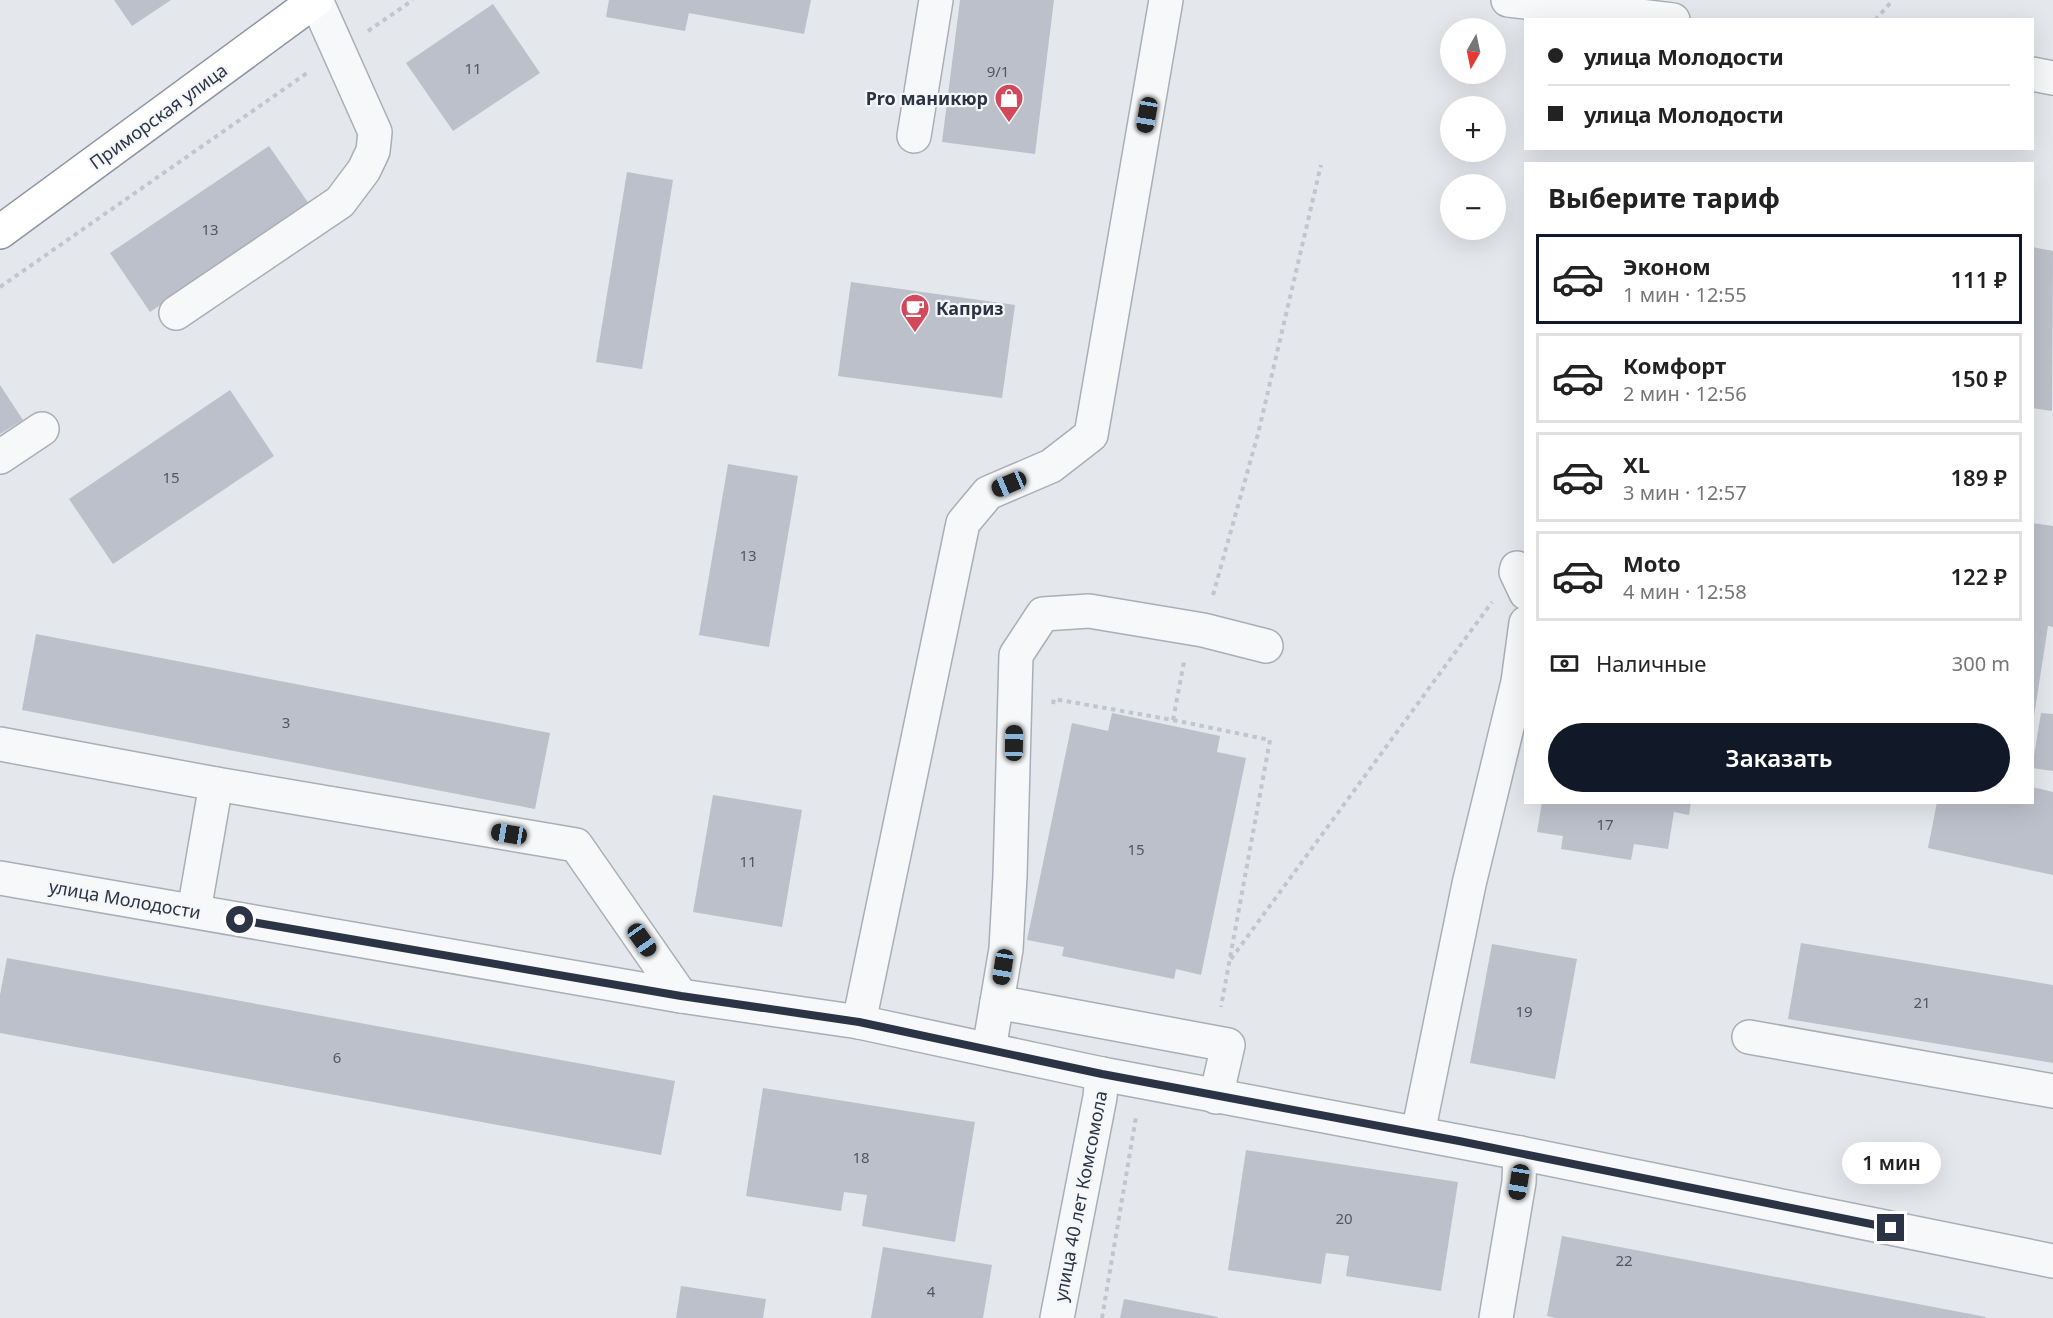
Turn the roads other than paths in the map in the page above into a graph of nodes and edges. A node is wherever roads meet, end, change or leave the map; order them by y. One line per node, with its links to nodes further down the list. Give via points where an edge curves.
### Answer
1 (316, 0): 9 (highway, Приморская улица); 10 (street, via 375,132 373,151 340,202)
2 (936, 0): 8 (street)
3 (1166, 0): 21 (street, via 1091,435 1051,466 988,493 963,523)
4 (1508, 0): 5 (street)
5 (1656, 18)
6 (2034, 74): 7 (street)
7 (2053, 78)
8 (914, 136)
9 (0, 232)
10 (176, 313)
11 (42, 429): 12 (street)
12 (0, 457)
13 (1524, 638): 27 (street, via 1518,682 1469,884)
14 (1266, 646): 20 (street, via 1203,630 1089,611 1043,614 1016,655 1010,876)
15 (0, 744): 16 (street)
16 (216, 784): 18 (street); 19 (street, via 576,845)
17 (0, 878): 18 (street, улица Молодости)
18 (194, 911): 19 (street, улица Молодости)
19 (681, 996): 21 (street, улица Молодости)
20 (998, 1002): 23 (street); 26 (street, via 1228,1045)
21 (859, 1022): 23 (street, улица Молодости)
22 (1749, 1037): 25 (street)
23 (989, 1049): 24 (street, улица Молодости)
24 (1102, 1074): 26 (street, улица Молодости); 30 (street, улица 40 лет Комсомола)
25 (2053, 1091)
26 (1216, 1097): 27 (street, улица Молодости)
27 (1418, 1133): 28 (street, улица Молодости)
28 (1520, 1153): 29 (street, улица Молодости); 31 (street, via 1519,1182)
29 (2053, 1261)
30 (1057, 1318)
31 (1496, 1318)

